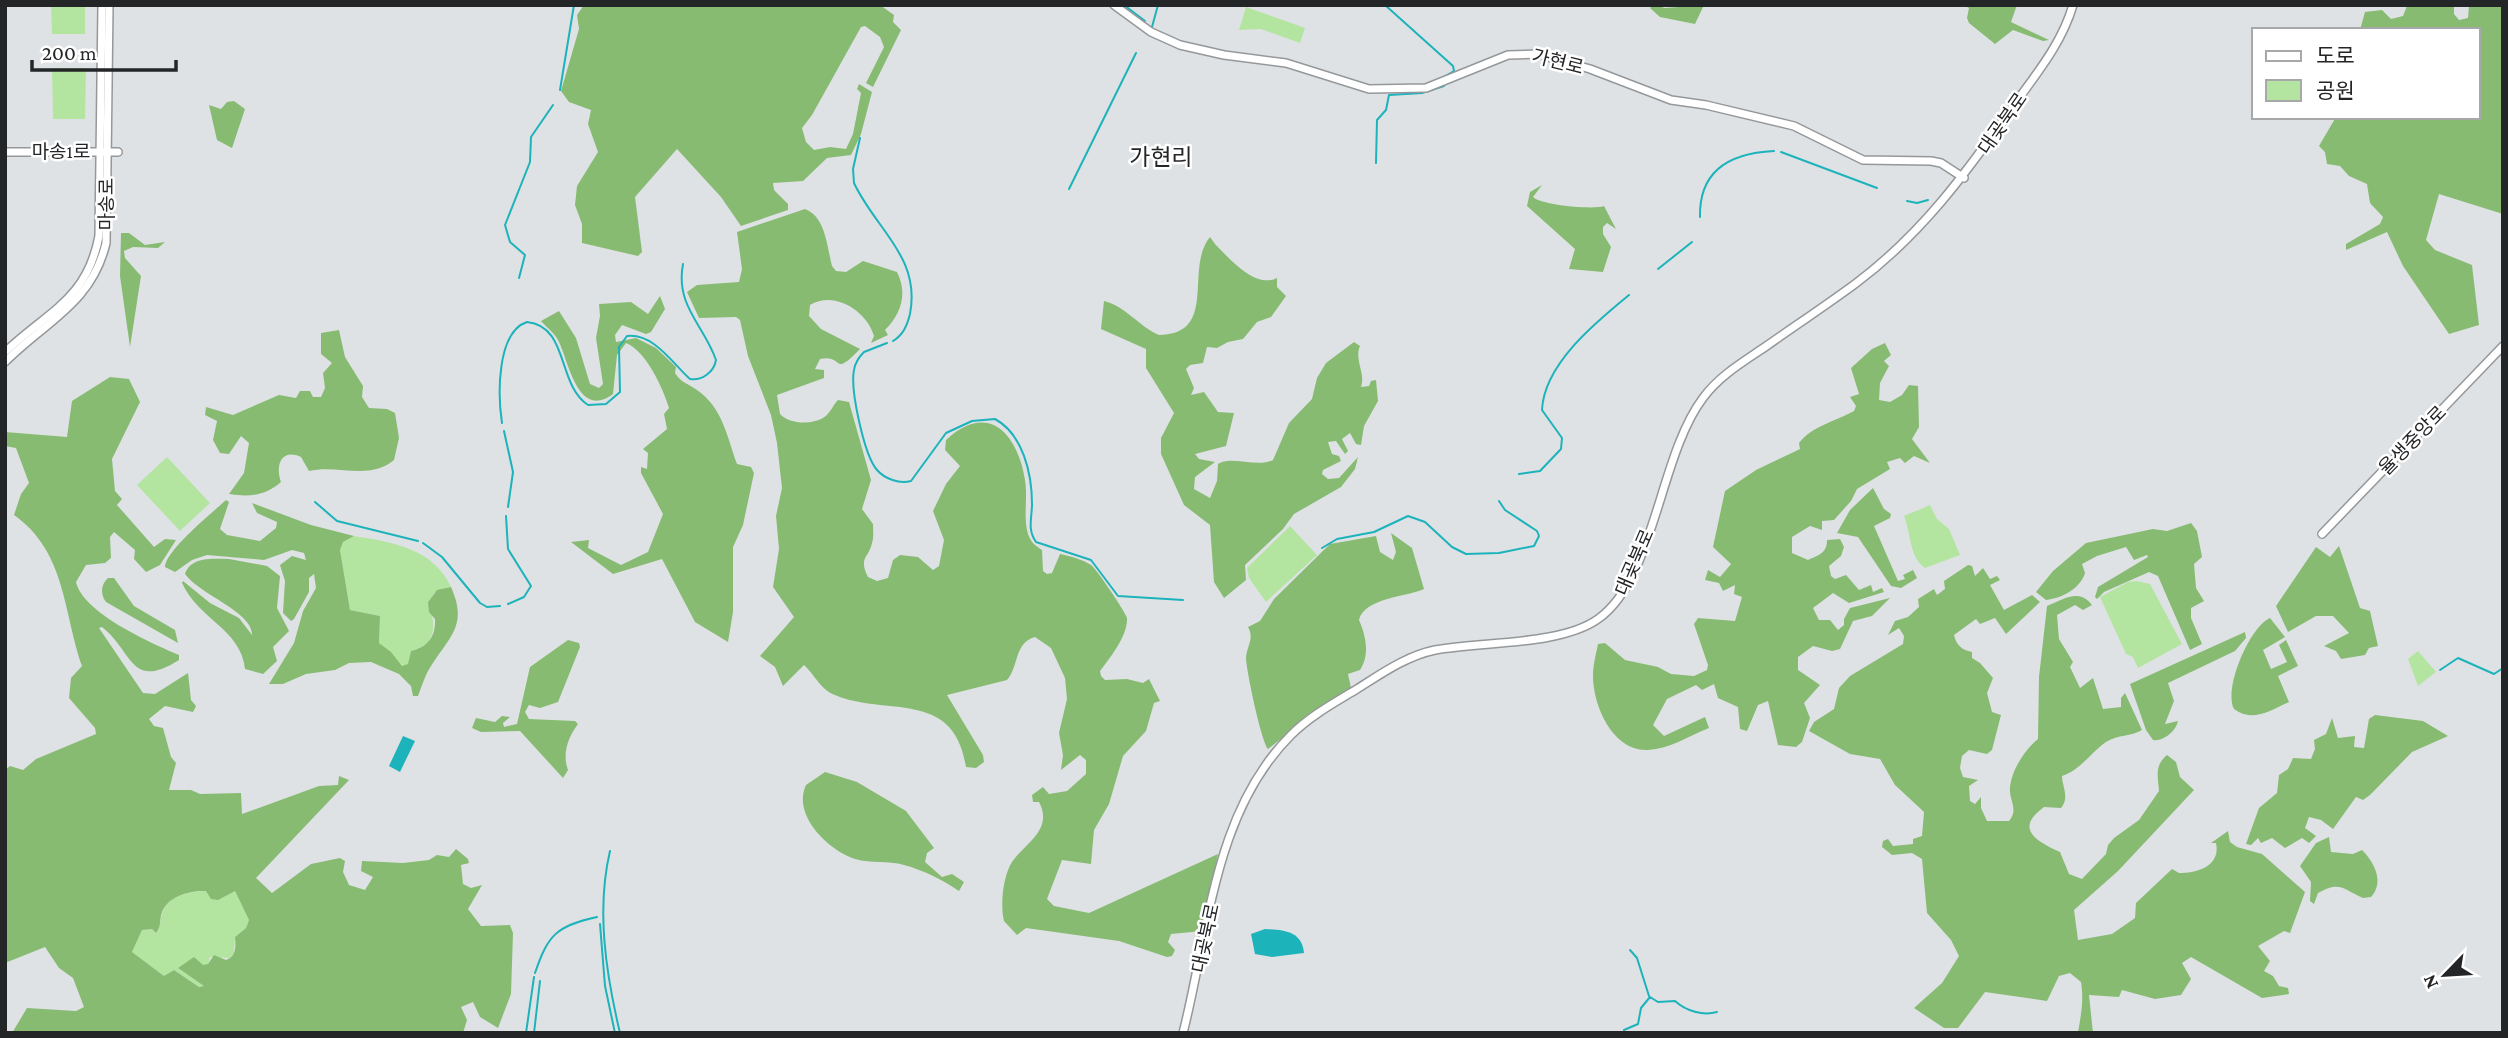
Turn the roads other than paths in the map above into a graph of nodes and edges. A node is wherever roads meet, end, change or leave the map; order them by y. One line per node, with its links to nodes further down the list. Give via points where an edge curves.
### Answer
1 (102, 5): 5 (street, 마송로)
2 (109, 5): 5 (street, 마송로)
3 (1114, 5): 8 (street, 가현로, via 1151,32 1180,45 1286,63 1369,89 1426,88 1508,55 1538,54 1671,100 1794,126 1863,160 1922,160)
4 (2073, 5): 9 (street, 대곶북로, via 2059,41)
5 (103, 151): 6 (street, 마송1로); 7 (street, 마송1로); 13 (street, 마송로, via 99,236 88,275 66,301); 14 (street, 마송로, via 106,243 95,276 79,300)
6 (5, 152)
7 (118, 152)
8 (1948, 167): 9 (street); 10 (street, 가현로); 11 (street)
9 (1972, 167): 10 (street, 대곶북로)
10 (1964, 178): 11 (street, 대곶북로)
11 (1954, 190): 16 (street, 대곶북로, via 1872,271 1726,375 1703,397 1679,443 1630,582 1604,614 1561,635 1439,649 1411,658 1322,710 1282,745 1250,790 1232,828)
12 (2503, 346): 15 (street, 율생중앙로)
13 (5, 352)
14 (5, 362)
15 (2322, 534)
16 (1183, 1033)

